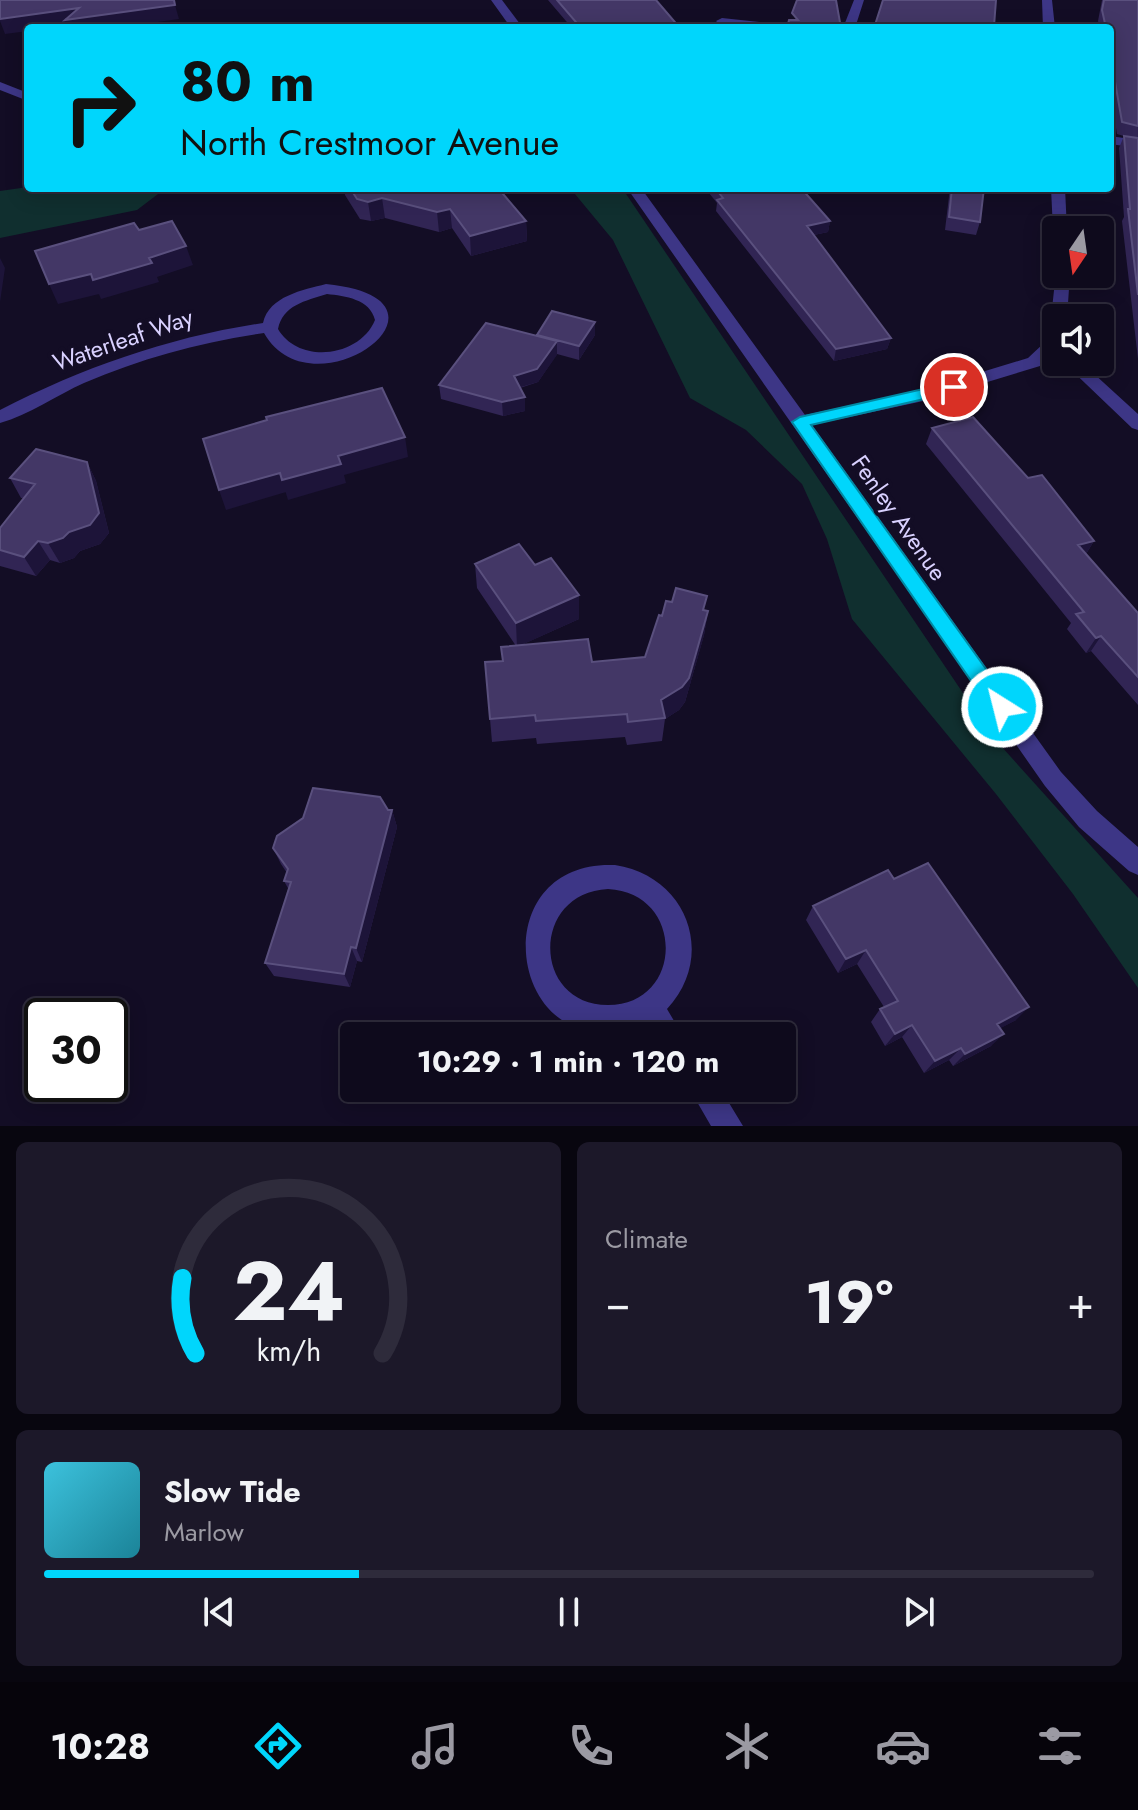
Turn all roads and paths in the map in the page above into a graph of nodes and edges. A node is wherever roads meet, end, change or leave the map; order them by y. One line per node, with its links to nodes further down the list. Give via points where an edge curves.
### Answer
1 (496, 0): 5 (street)
2 (859, 0): 7 (street)
3 (1047, 0): 8 (street)
4 (722, 21): 6 (street)
5 (514, 24)
6 (750, 24)
7 (850, 24)
8 (1049, 24)
9 (0, 86): 10 (street)
10 (24, 95)
11 (1114, 141): 12 (street)
12 (1138, 144)
13 (637, 192): 20 (street, Fenley Avenue)
14 (1058, 192): 15 (street)
15 (1059, 216)
16 (268, 327): 16 (street, via 283,350 325,358 366,344 382,318 365,295 326,289 286,302); 19 (street, Waterleaf Way, via 221,333 121,361)
17 (1042, 354): 20 (street, via 1034,362 980,380)
18 (1086, 376): 21 (street)
19 (0, 417)
20 (800, 422): 22 (street, Fenley Avenue, via 1053,779)
21 (1138, 424)
22 (1138, 863)
23 (650, 1008): 23 (street, via 670,986 679,960 677,932 665,907 645,888 620,878 593,878 568,887 548,906 537,931 537,959 547,986 567,1006 594,1019 624,1019); 24 (street)
24 (660, 1022)
25 (712, 1102): 26 (street)
26 (728, 1126)

